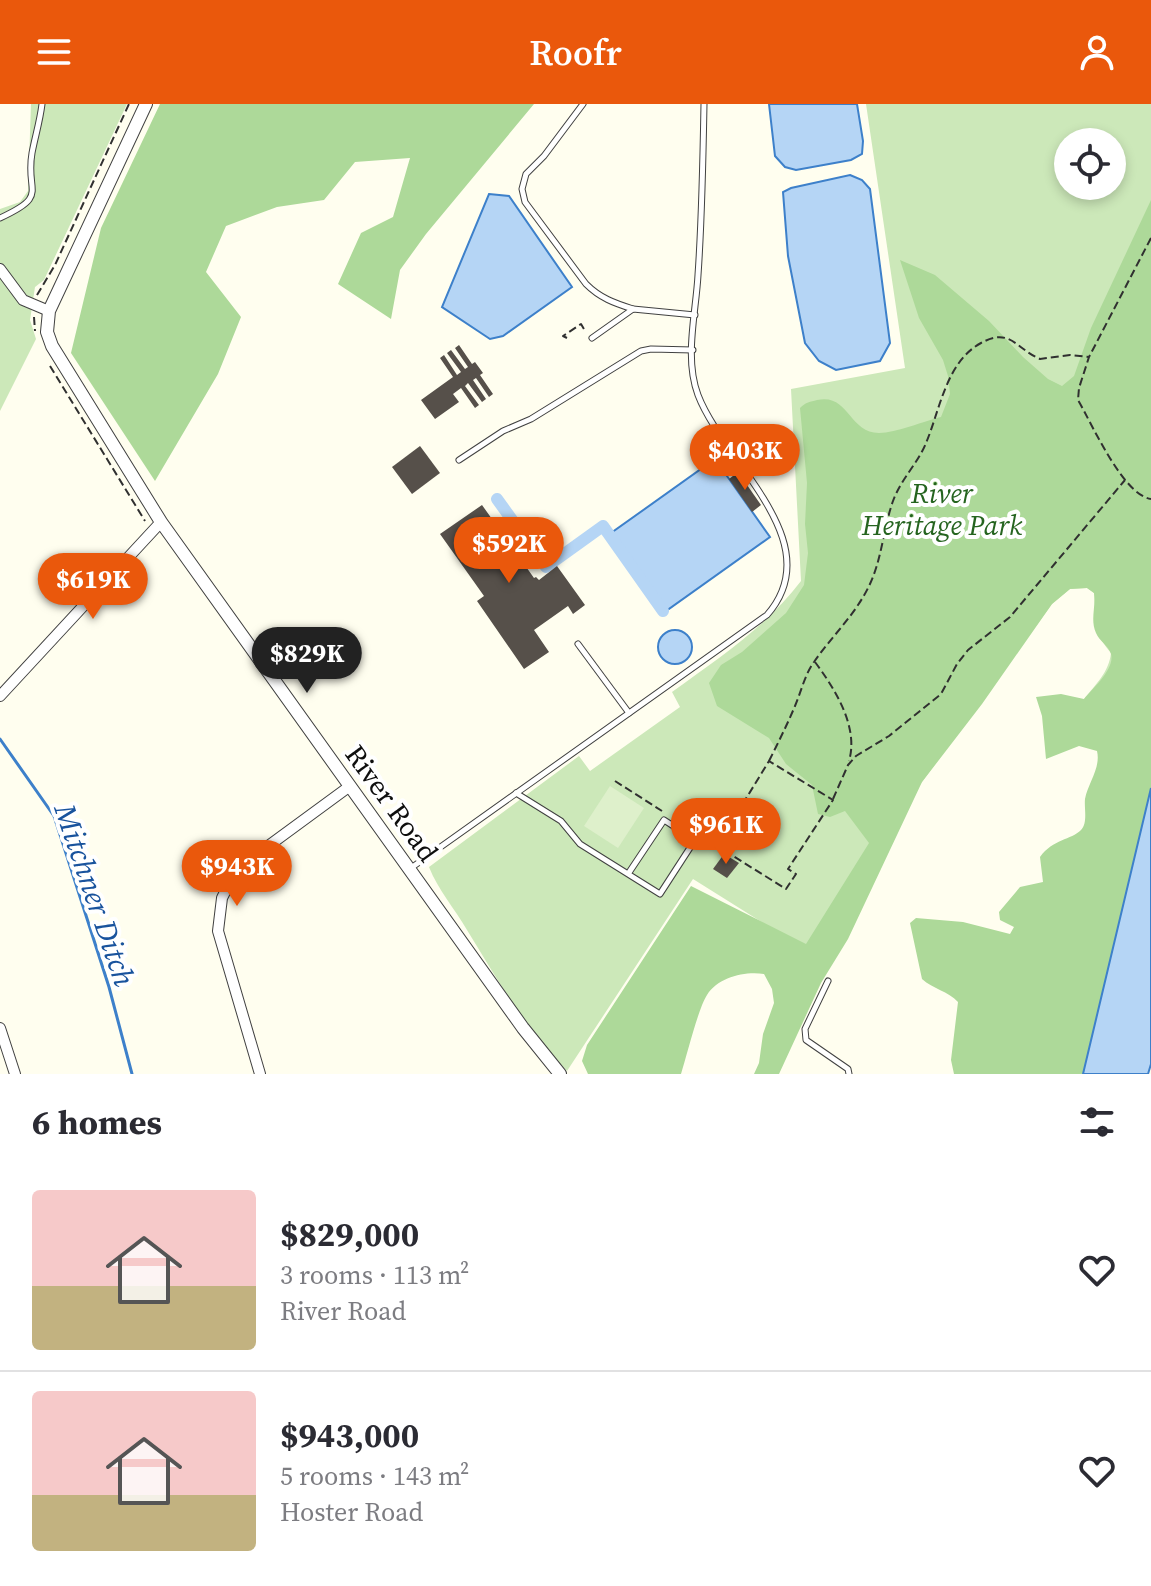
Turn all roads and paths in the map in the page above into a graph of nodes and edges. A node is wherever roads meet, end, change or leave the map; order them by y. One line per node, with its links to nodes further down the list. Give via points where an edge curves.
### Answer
1 (42, 104): 6 (lane, via 32,194 25,205)
2 (129, 104): 9 (path, via 38,292)
3 (146, 104): 11 (street)
4 (583, 104): 10 (lane, via 526,174 525,202 597,295)
5 (704, 104): 12 (lane)
6 (0, 218)
7 (1151, 238): 17 (path)
8 (0, 269): 9 (street, via 17,294)
9 (36, 307): 11 (street); 15 (path)
10 (633, 309): 12 (lane); 14 (lane)
11 (49, 311): 22 (street, River Road, via 52,346)
12 (695, 315): 16 (lane)
13 (567, 338): 14 (path, via 563,336 581,324)
14 (592, 338)
15 (38, 340)
16 (693, 350): 19 (lane, via 641,351); 26 (lane, via 692,376 706,412 782,534 787,579 767,615)
17 (1089, 357): 20 (path, via 1078,400); 24 (path, via 1040,359 1008,337 969,352 949,381 925,446 893,501 869,587 850,620)
18 (48, 363): 22 (path)
19 (459, 460)
20 (1125, 480): 21 (path); 28 (path, via 1010,617 968,650 941,694)
21 (1151, 499)
22 (156, 527): 25 (street); 30 (street, River Road)
23 (578, 644): 26 (lane)
24 (815, 661): 27 (path); 28 (path, via 842,702 852,746)
25 (0, 696)
26 (629, 713): 31 (lane)
27 (769, 761): 32 (path); 37 (path)
28 (847, 766): 32 (path)
29 (615, 781): 34 (path)
30 (350, 786): 38 (street, River Road); 43 (street, via 252,858 230,882 219,908 222,952)
31 (516, 793): 38 (lane); 39 (lane)
32 (833, 800): 37 (path, via 788,869 796,874 786,889)
33 (686, 810): 35 (path, via 679,821)
34 (666, 813)
35 (683, 825)
36 (697, 833): 37 (path)
37 (717, 846)
38 (410, 869): 44 (street, River Road)
39 (628, 874): 39 (lane, via 660,894 695,840 664,820)
40 (828, 981): 45 (lane, via 805,1029 806,1040)
41 (0, 1028): 42 (street)
42 (15, 1074)
43 (260, 1074)
44 (560, 1074)
45 (849, 1074)

